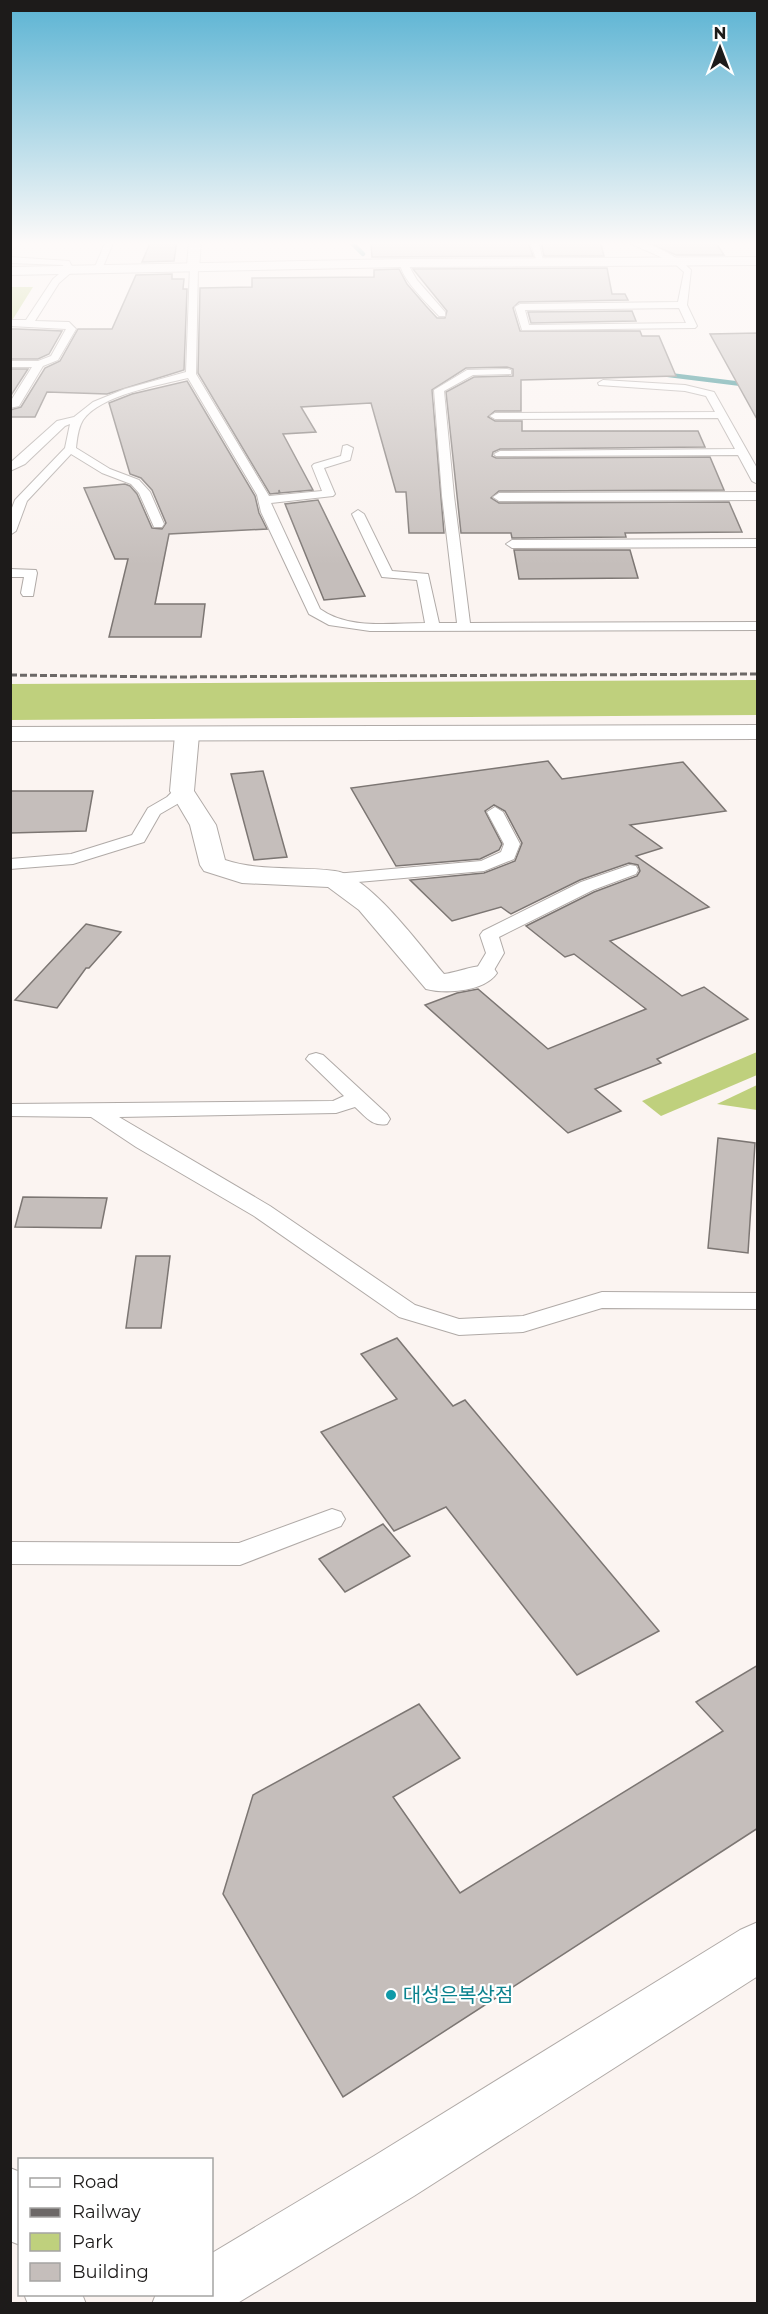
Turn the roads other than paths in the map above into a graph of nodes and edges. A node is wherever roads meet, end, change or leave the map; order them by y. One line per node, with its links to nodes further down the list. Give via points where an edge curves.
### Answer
1 (60, 349): 4 (lane, via 55,358)
2 (192, 349): 6 (lane)
3 (10, 364): 4 (lane)
4 (39, 364): 8 (lane, via 15,404)
5 (507, 372): 30 (lane, via 471,372 439,390)
6 (191, 374): 11 (lane, via 96,404); 20 (lane)
7 (603, 383): 9 (lane, via 685,387 710,394)
8 (10, 405)
9 (720, 415): 10 (lane); 13 (lane)
10 (495, 416)
11 (77, 420): 14 (lane); 16 (lane, via 61,423)
12 (347, 448): 20 (lane, via 346,458 318,466 328,494)
13 (743, 448): 15 (lane); 17 (lane)
14 (70, 449): 22 (lane, via 106,471 135,482 144,492); 23 (lane, via 21,500)
15 (500, 454)
16 (10, 468)
17 (758, 481)
18 (758, 496): 19 (lane)
19 (500, 497)
20 (265, 500): 29 (lane, via 267,512 314,611 322,618 347,626)
21 (358, 514): 29 (lane, via 387,574 423,578)
22 (158, 524)
23 (10, 531)
24 (758, 543): 25 (lane)
25 (512, 544)
26 (10, 573): 27 (lane, via 31,573)
27 (28, 593)
28 (758, 626): 30 (lane)
29 (433, 627): 30 (lane)
30 (464, 627)
31 (758, 732): 33 (street)
32 (10, 734): 33 (street)
33 (187, 735): 34 (street)
34 (182, 791): 36 (lane, via 154,811 138,838 73,859); 38 (street, via 203,825 213,865 242,874)
35 (495, 813): 38 (lane, via 512,844 508,855 484,866)
36 (10, 864)
37 (630, 870): 39 (lane, via 587,886 489,936 495,953)
38 (335, 879): 39 (street, via 369,904 436,983 464,981)
39 (483, 973)
40 (316, 1059): 41 (lane)
41 (358, 1098): 43 (lane, via 336,1107); 44 (lane)
42 (10, 1110): 43 (lane)
43 (95, 1111): 45 (lane, via 262,1211 407,1311 459,1327 523,1324 602,1300)
44 (380, 1119)
45 (758, 1301)
46 (332, 1519): 47 (lane, via 240,1554)
47 (10, 1553)
48 (758, 1947): 51 (street, via 394,2176)
49 (10, 2196): 50 (street)
50 (18, 2213)
51 (213, 2284)
52 (194, 2296): 53 (street)
53 (181, 2304)

